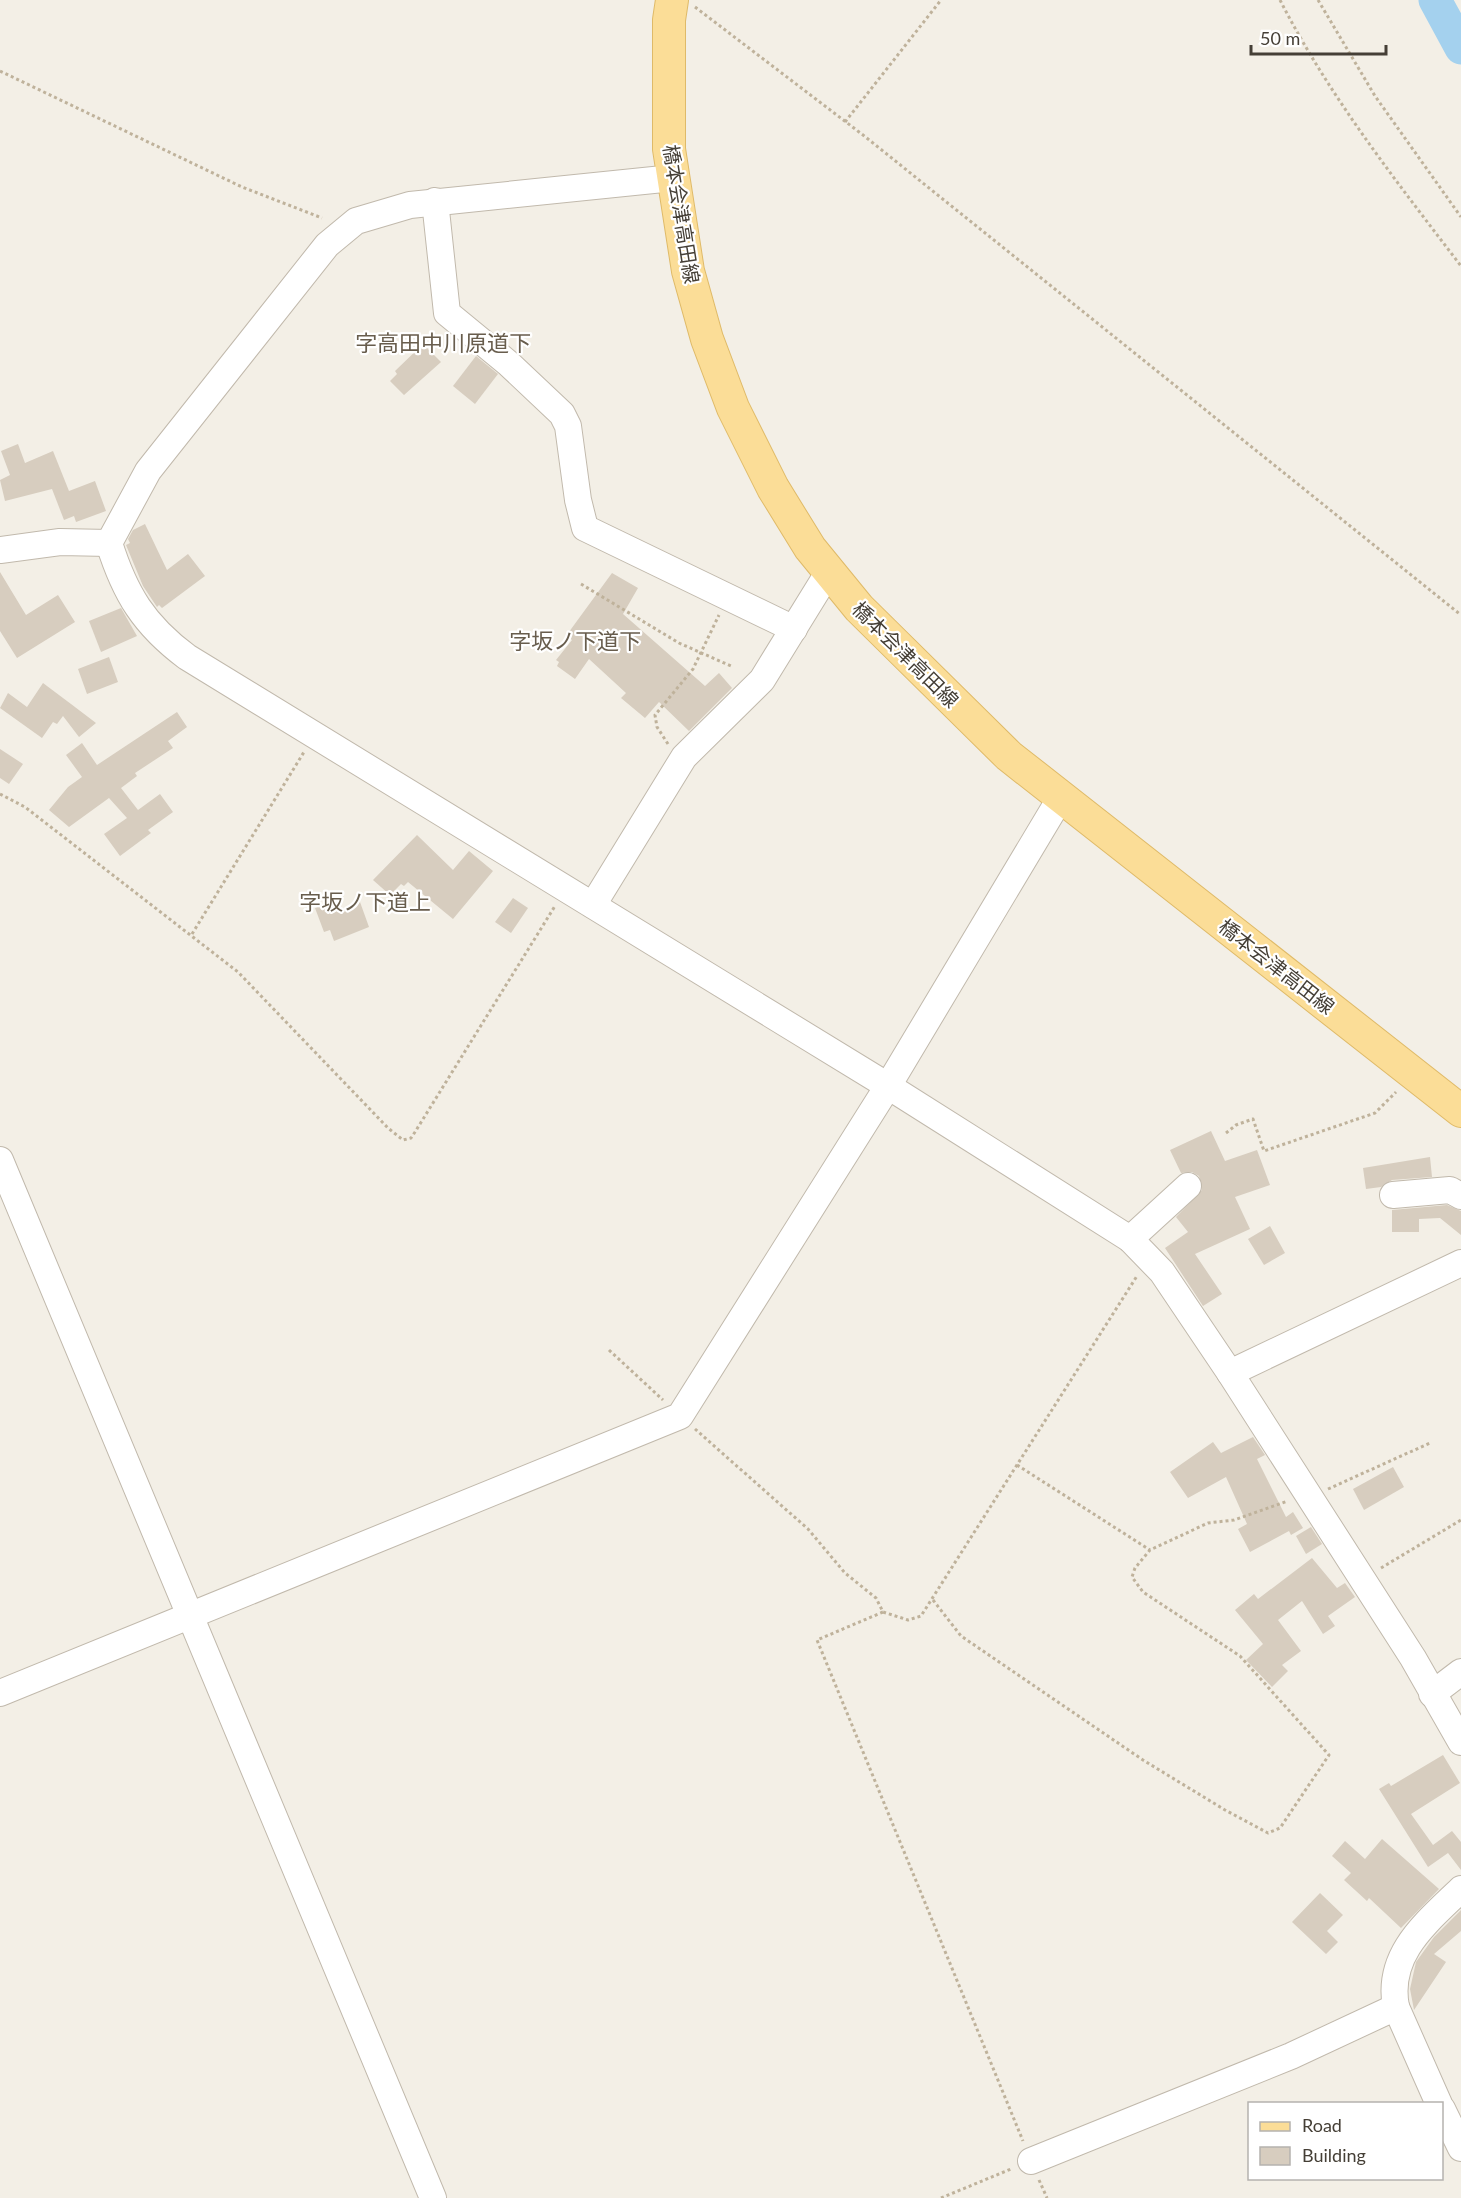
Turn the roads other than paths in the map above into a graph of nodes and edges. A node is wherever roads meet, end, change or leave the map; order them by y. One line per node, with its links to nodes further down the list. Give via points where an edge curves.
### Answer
1 (672, 0): 2 (main road, 橋本会津高田線, via 669,149)
2 (673, 178): 3 (street); 6 (main road, 橋本会津高田線, via 688,271 707,339 733,408 772,488)
3 (435, 201): 4 (street, via 386,210 356,221 327,245 148,471); 7 (street, via 447,313 562,414 568,426 585,528)
4 (109, 543): 5 (street, via 60,542); 9 (street, via 128,592 144,620 164,640)
5 (0, 550)
6 (828, 573): 7 (street); 8 (main road, 橋本会津高田線, via 1009,756)
7 (794, 629): 9 (street, via 762,680 681,761)
8 (1061, 797): 10 (street); 11 (main road, 橋本会津高田線)
9 (593, 905): 10 (street)
10 (888, 1086): 16 (street); 19 (street, via 680,1416)
11 (1461, 1111)
12 (0, 1160): 19 (street)
13 (1188, 1186): 16 (street)
14 (1393, 1195): 15 (street, via 1450,1190)
15 (1461, 1196)
16 (1130, 1239): 18 (street, via 1162,1272)
17 (1461, 1263): 18 (street)
18 (1230, 1372): 22 (street, via 1413,1658)
19 (192, 1614): 21 (street); 30 (street)
20 (1461, 1672): 22 (street)
21 (0, 1693)
22 (1432, 1694): 23 (street)
23 (1461, 1742)
24 (1461, 1889): 25 (street, via 1408,1946 1394,1976)
25 (1396, 2007): 26 (street); 29 (street, via 1291,2056)
26 (1439, 2102)
27 (1443, 2111): 28 (street)
28 (1461, 2148)
29 (1031, 2161)
30 (433, 2198)

